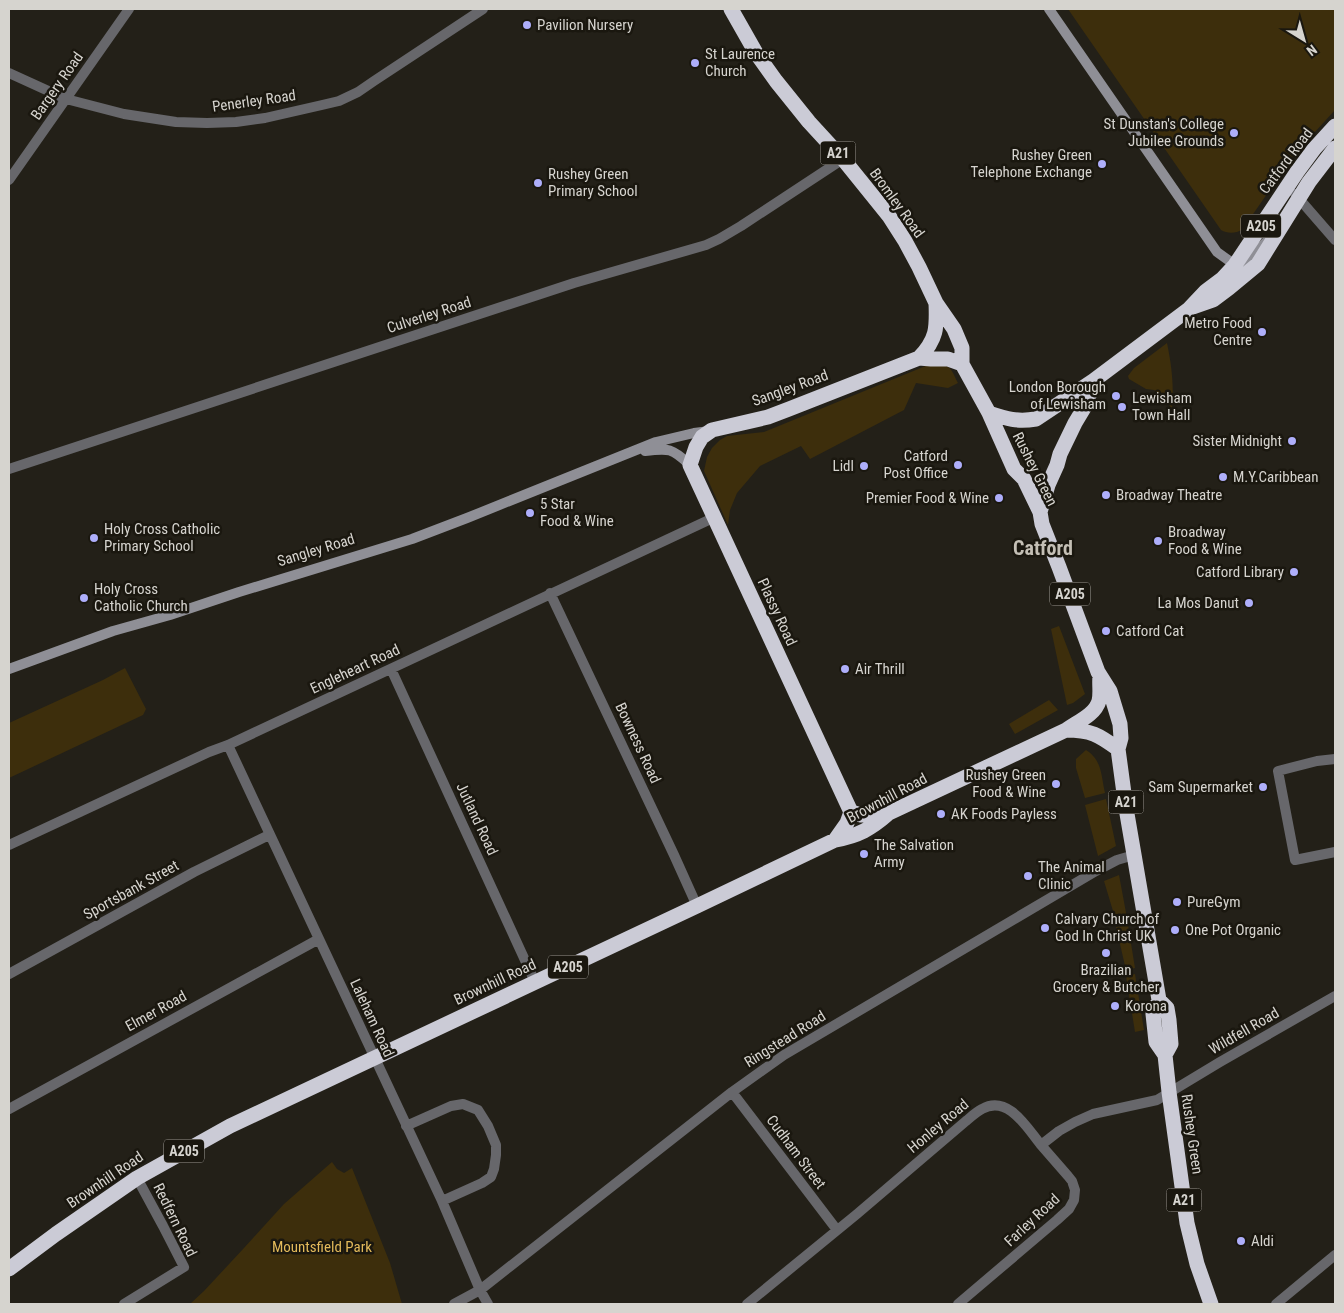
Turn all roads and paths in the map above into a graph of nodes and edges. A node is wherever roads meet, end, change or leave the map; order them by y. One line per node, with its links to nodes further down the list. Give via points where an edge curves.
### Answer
1 (129, 9): 6 (street, Bargery Road)
2 (483, 9): 6 (street, Penerley Road, via 358,92 339,101 265,118 236,122 176,122 124,114)
3 (731, 9): 9 (highway, Bromley Road / A21, via 776,81)
4 (1049, 9): 15 (street, via 1217,252)
5 (9, 72): 6 (street, Penerley Road)
6 (66, 99): 10 (street, Bargery Road)
7 (1335, 126): 11 (highway, Catford Road / A205)
8 (1332, 157): 12 (highway, Catford Road / A205)
9 (843, 159): 16 (highway, Bromley Road / A21, via 905,241); 25 (street, Culverley Road, via 741,226 706,245 574,283)
10 (9, 180)
11 (1288, 186): 12 (street); 15 (highway, Catford Road / A205)
12 (1298, 199): 13 (highway, Catford Road / A205); 14 (street)
13 (1281, 227): 15 (street, via 1250,259); 17 (highway, Catford Road / A205, via 1258,264 1213,300)
14 (1335, 240)
15 (1235, 265): 17 (highway, Catford Road / A205)
16 (936, 303): 18 (highway, Bromley Road / A21, via 937,327 930,345); 19 (highway, Bromley Road / A21, via 954,329 962,348)
17 (1189, 309): 20 (highway, Catford Road / A205)
18 (919, 358): 19 (highway, Sangley Road, via 948,359); 22 (highway, Sangley Road, via 768,417)
19 (962, 364): 21 (highway, Rushey Green / A205)
20 (1093, 382): 21 (highway, Catford Road / A205, via 1036,419 1012,420); 26 (highway, via 1087,402 1060,454)
21 (988, 413): 26 (highway, Rushey Green / A205, via 1014,469 1024,479)
22 (712, 430): 23 (street, Sangley Road, via 656,442); 24 (highway, via 702,437)
23 (629, 453): 24 (street, Sangley Road, via 664,449 676,452); 29 (street, Sangley Road, via 412,539 113,631)
24 (690, 465): 27 (highway, Plassy Road)
25 (9, 470)
26 (1040, 512): 31 (highway, Rushey Green / A205)
27 (713, 518): 28 (street, Engleheart Road); 36 (highway, Plassy Road)
28 (550, 593): 30 (street, Engleheart Road); 43 (street, Bowness Road)
29 (9, 669)
30 (391, 669): 33 (street, Engleheart Road); 46 (street, Jutland Road)
31 (1100, 676): 32 (highway, Brownhill Road / A205, via 1098,701 1094,709); 34 (highway, Rushey Green / A21, via 1110,691 1118,718 1121,738)
32 (1066, 730): 34 (highway, Brownhill Road, via 1091,732); 37 (highway, Brownhill Road / A205)
33 (228, 745): 38 (street, Laleham Road); 40 (street, Engleheart Road)
34 (1118, 749): 42 (highway, Rushey Green / A21)
35 (1335, 758): 41 (street, via 1278,771 1295,860)
36 (851, 812): 37 (highway, A205); 39 (highway)
37 (889, 814): 39 (highway, Brownhill Road / A205, via 869,829)
38 (269, 835): 44 (street, Laleham Road); 45 (street, Sportsbank Street, via 194,872)
39 (835, 840): 43 (highway, Brownhill Road / A205)
40 (9, 845)
41 (1335, 852)
42 (1134, 855): 49 (street, Ringstead Road, via 1096,871 792,1050); 50 (highway, Rushey Green / A21, via 1159,1000 1153,1014 1156,1042 1165,1055)
43 (697, 906): 46 (highway, Brownhill Road / A205)
44 (319, 939): 48 (street, Laleham Road); 51 (street, Elmer Road)
45 (9, 974)
46 (535, 982): 48 (highway, Brownhill Road / A205)
47 (1335, 996): 50 (street, Wildfell Road)
48 (374, 1058): 52 (street, Laleham Road); 54 (highway, Brownhill Road / A205, via 230,1126)
49 (732, 1092): 56 (street, Cudham Street); 59 (street, Ringstead Road)
50 (1169, 1092): 53 (street, via 1157,1100 1093,1114 1074,1122); 65 (highway, Rushey Green / A21, via 1187,1223)
51 (9, 1109)
52 (406, 1126): 55 (street, Laleham Road); 55 (street, via 463,1104 478,1110 488,1126 496,1145 491,1177)
53 (1041, 1145): 56 (street, Honley Road, via 1009,1109 996,1105 983,1108); 64 (street, Farley Road, via 1072,1181 1074,1200 1057,1220)
54 (137, 1178): 58 (highway, Brownhill Road / A205); 60 (street, Redfern Road, via 184,1267)
55 (442, 1202): 59 (street, Laleham Road)
56 (837, 1230): 63 (street, Honley Road)
57 (1335, 1255): 66 (street)
58 (9, 1269)
59 (480, 1290): 61 (street, Ringstead Road); 62 (street, Laleham Road)
60 (124, 1304)
61 (454, 1304)
62 (488, 1304)
63 (747, 1304)
64 (958, 1304)
65 (1211, 1304)
66 (1276, 1304)

